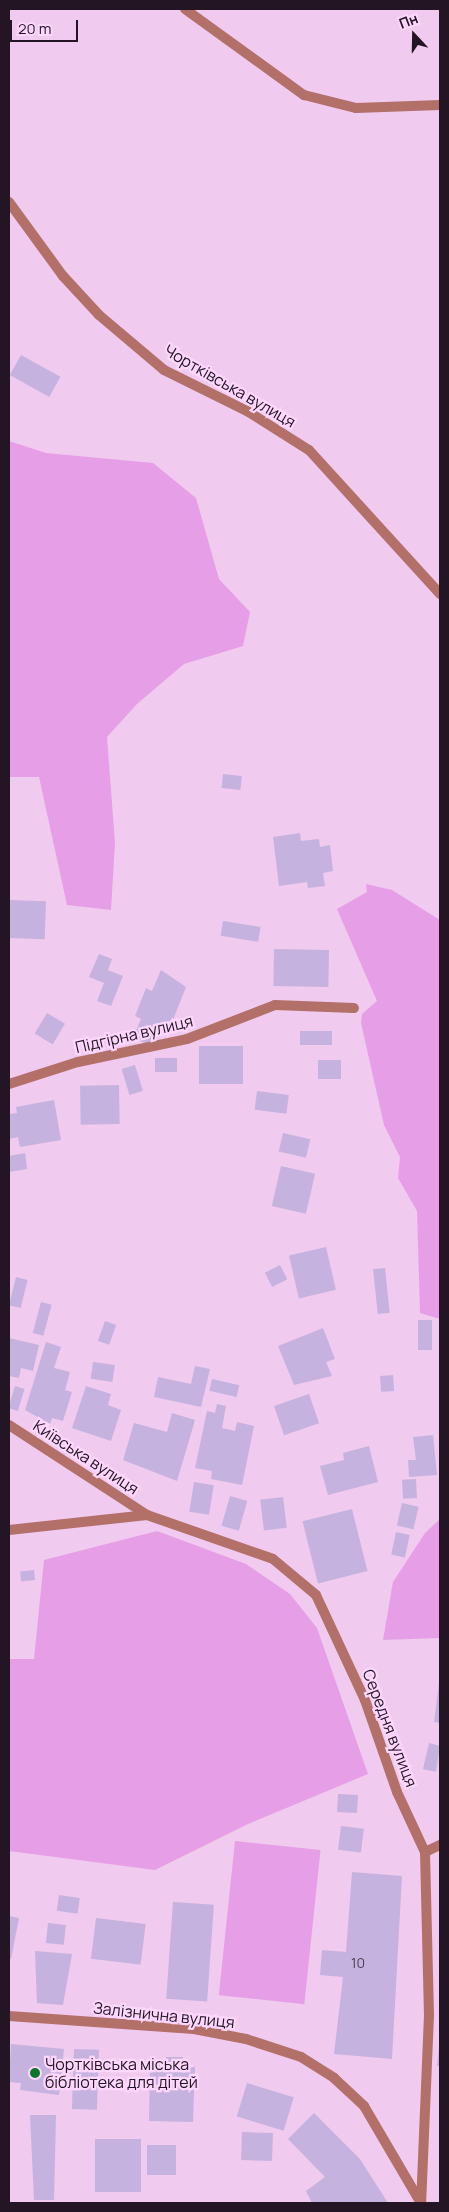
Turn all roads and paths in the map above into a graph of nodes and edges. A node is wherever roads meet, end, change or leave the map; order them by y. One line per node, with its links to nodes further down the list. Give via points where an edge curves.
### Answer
1 (185, 9): 2 (street, via 304,95 356,108)
2 (440, 106)
3 (9, 202): 4 (street, Чортківська вулиця, via 63,276 99,314 164,370 247,411 309,450)
4 (440, 594)
5 (354, 1008): 6 (street, Підгірна вулиця, via 275,1005 187,1039 95,1058)
6 (9, 1084)
7 (9, 1425): 8 (street, Київська вулиця)
8 (147, 1515): 9 (street, Середня вулиця); 11 (street, Середня вулиця, via 273,1559 316,1595 365,1700 397,1792)
9 (9, 1530)
10 (440, 1845): 11 (street)
11 (425, 1852): 13 (street, Середня вулиця, via 429,2015)
12 (9, 2016): 13 (street, Залізнична вулиця, via 194,2029 246,2039 301,2058 334,2078 364,2106)
13 (421, 2203)

